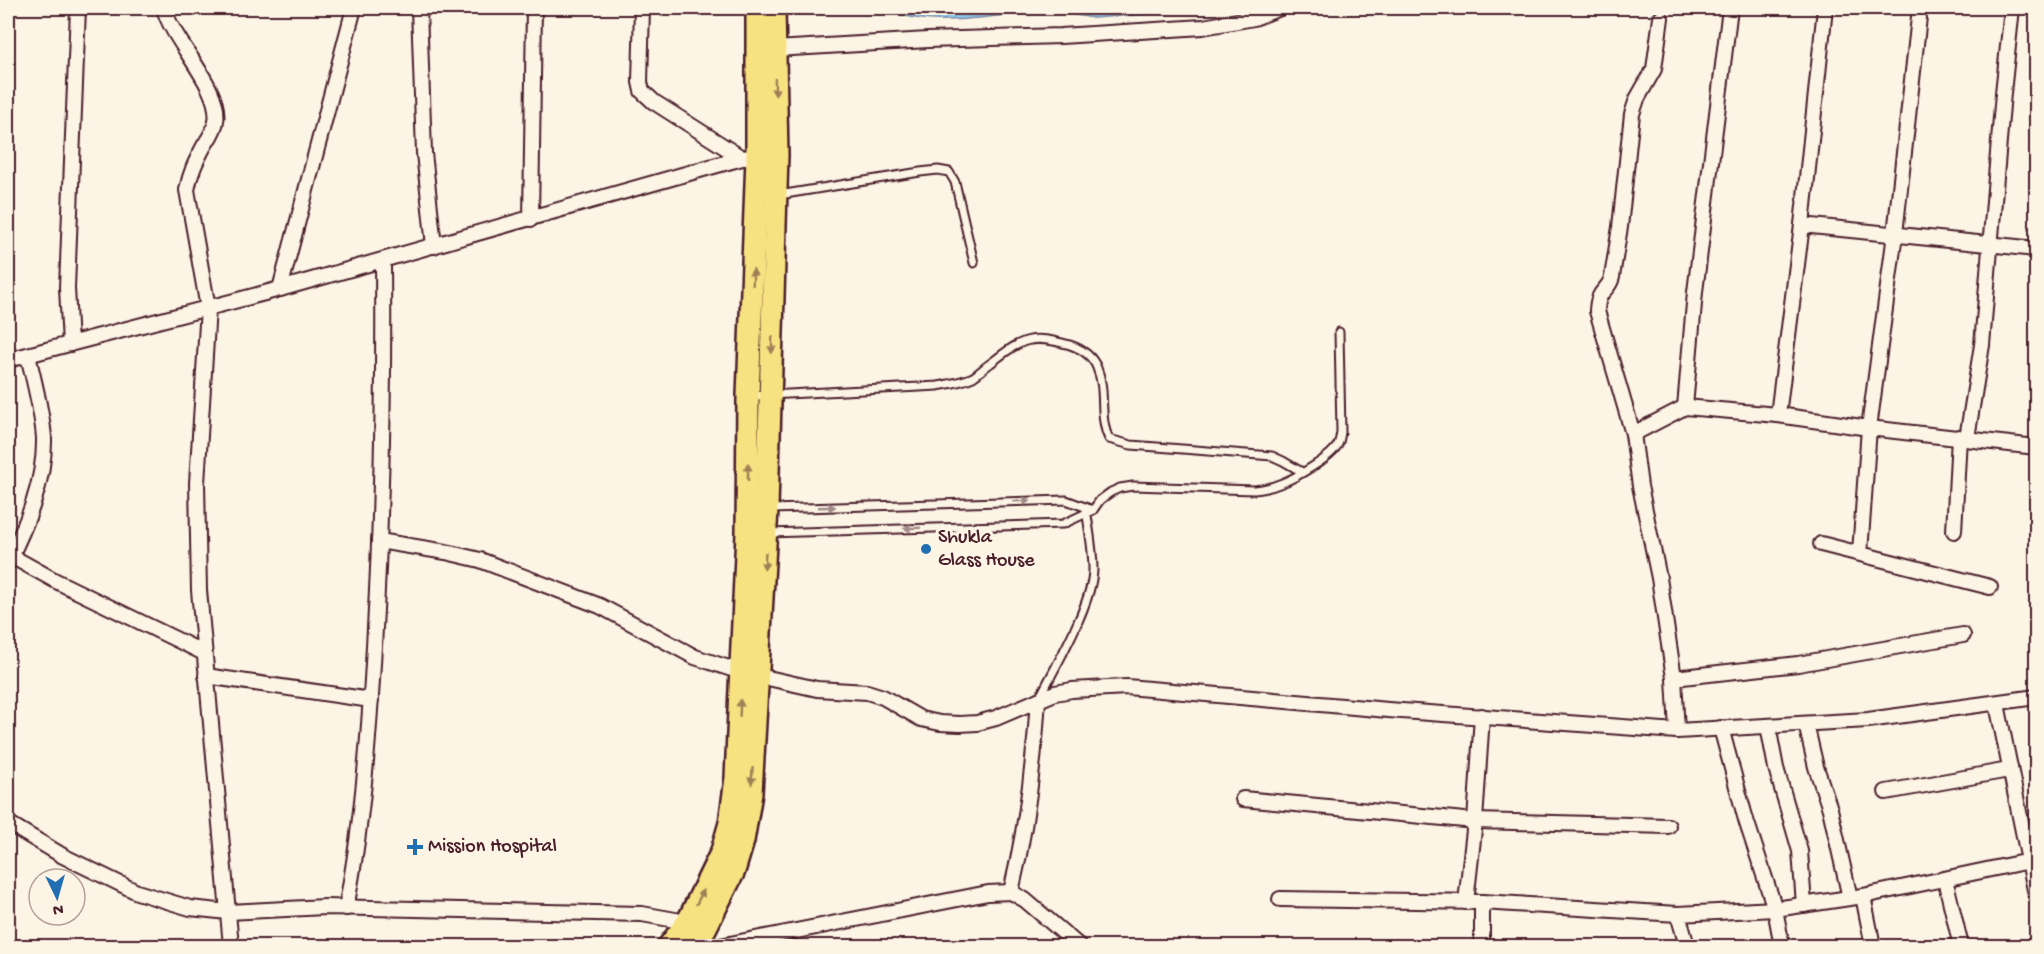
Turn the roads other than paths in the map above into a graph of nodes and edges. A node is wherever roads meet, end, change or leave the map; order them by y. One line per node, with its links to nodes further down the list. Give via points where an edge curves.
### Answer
1 (78, 8): 29 (street, via 67,288)
2 (164, 8): 27 (street, via 216,106 214,129 189,175 187,190)
3 (354, 8): 26 (street)
4 (419, 8): 22 (street, via 424,153)
5 (534, 8): 18 (street)
6 (642, 8): 16 (street, via 642,91 654,102)
7 (757, 8): 16 (main road)
8 (774, 8): 15 (main road)
9 (1280, 8): 15 (street, via 1254,18 1203,27)
10 (1730, 8): 34 (street, via 1695,292)
11 (1825, 8): 19 (street)
12 (1920, 8): 20 (street)
13 (2012, 8): 21 (street)
14 (1661, 18): 37 (street, via 1654,69 1632,114 1612,276 1598,298 1597,311)
15 (775, 49): 16 (main road, one-way to 16)
16 (758, 156): 17 (main road); 18 (street); 33 (main road, one-way to 16)
17 (776, 196): 25 (lane, via 920,172 949,172 955,182); 32 (main road, one-way to 32)
18 (531, 219): 22 (street)
19 (1802, 225): 20 (street); 35 (street)
20 (1895, 234): 21 (street); 36 (street)
21 (1990, 245): 23 (street); 38 (street, via 1982,345)
22 (434, 246): 24 (street)
23 (2037, 249)
24 (383, 260): 26 (street); 45 (street)
25 (974, 263)
26 (280, 289): 27 (street)
27 (208, 308): 29 (street); 51 (street, via 197,483)
28 (1339, 332): 40 (lane, via 1340,442)
29 (70, 344): 30 (street)
30 (28, 355): 31 (street); 48 (street, via 42,417 43,461 39,486)
31 (8, 360)
32 (770, 395): 33 (lane); 40 (lane, via 955,383 975,375 1013,346 1029,339 1046,338 1091,356 1101,378 1102,418 1109,439 1131,445 1272,456); 41 (main road)
33 (748, 396): 41 (main road, one-way to 33)
34 (1686, 407): 35 (street); 37 (street)
35 (1779, 415): 36 (street)
36 (1869, 428): 38 (street); 47 (street)
37 (1633, 434): 54 (street)
38 (1963, 437): 39 (street); 43 (street)
39 (2037, 447)
40 (1302, 472): 42 (lane, via 1285,482 1254,490 1120,488)
41 (757, 509): 42 (lane, one-way to 42, via 1066,500); 44 (main road)
42 (1088, 510): 44 (lane, one-way to 44, via 1063,524); 57 (lane, via 1093,572 1087,597)
43 (1954, 531)
44 (757, 533): 52 (main road)
45 (379, 541): 52 (street, via 490,564 600,606 701,660); 56 (street)
46 (1821, 544): 47 (street)
47 (1860, 553): 49 (street)
48 (9, 559): 51 (street)
49 (1990, 587)
50 (1963, 635): 54 (street, via 1798,664)
51 (204, 653): 53 (street)
52 (750, 674): 57 (street, via 817,689 867,692 921,719 940,723 977,723); 83 (main road, via 751,793 743,841 734,871)
53 (206, 675): 56 (street); 81 (street)
54 (1674, 678): 63 (street)
55 (2037, 698): 58 (street)
56 (371, 700): 79 (street, via 354,868)
57 (1038, 700): 59 (street, via 1071,690 1127,687); 72 (street, via 1021,849)
58 (1997, 704): 60 (street); 64 (street)
59 (1482, 716): 63 (street); 67 (street)
60 (1806, 724): 61 (street); 74 (street)
61 (1768, 726): 62 (street); 78 (street, via 1800,851)
62 (1721, 728): 63 (street); 80 (street)
63 (1677, 730)
64 (2009, 770): 65 (street); 70 (street)
65 (1886, 792)
66 (1243, 798): 67 (street)
67 (1475, 821): 69 (street); 76 (street)
68 (8, 823): 81 (street, via 136,892 190,908)
69 (1668, 826)
70 (2029, 861): 71 (street); 73 (street)
71 (1945, 879): 74 (street); 92 (street)
72 (1011, 892): 86 (street, via 988,893); 87 (street)
73 (2037, 895)
74 (1856, 897): 78 (street); 91 (street)
75 (1280, 899): 76 (street)
76 (1466, 902): 77 (street)
77 (1482, 902): 82 (street); 88 (street)
78 (1804, 905): 80 (street)
79 (346, 908): 81 (street); 83 (street, via 642,914)
80 (1775, 909): 82 (street); 90 (street)
81 (228, 912): 84 (street)
82 (1678, 914): 89 (street)
83 (695, 932): 85 (main road)
84 (231, 946)
85 (670, 946)
86 (720, 946)
87 (1079, 946)
88 (1482, 946)
89 (1687, 946)
90 (1782, 946)
91 (1873, 946)
92 (1961, 946)

